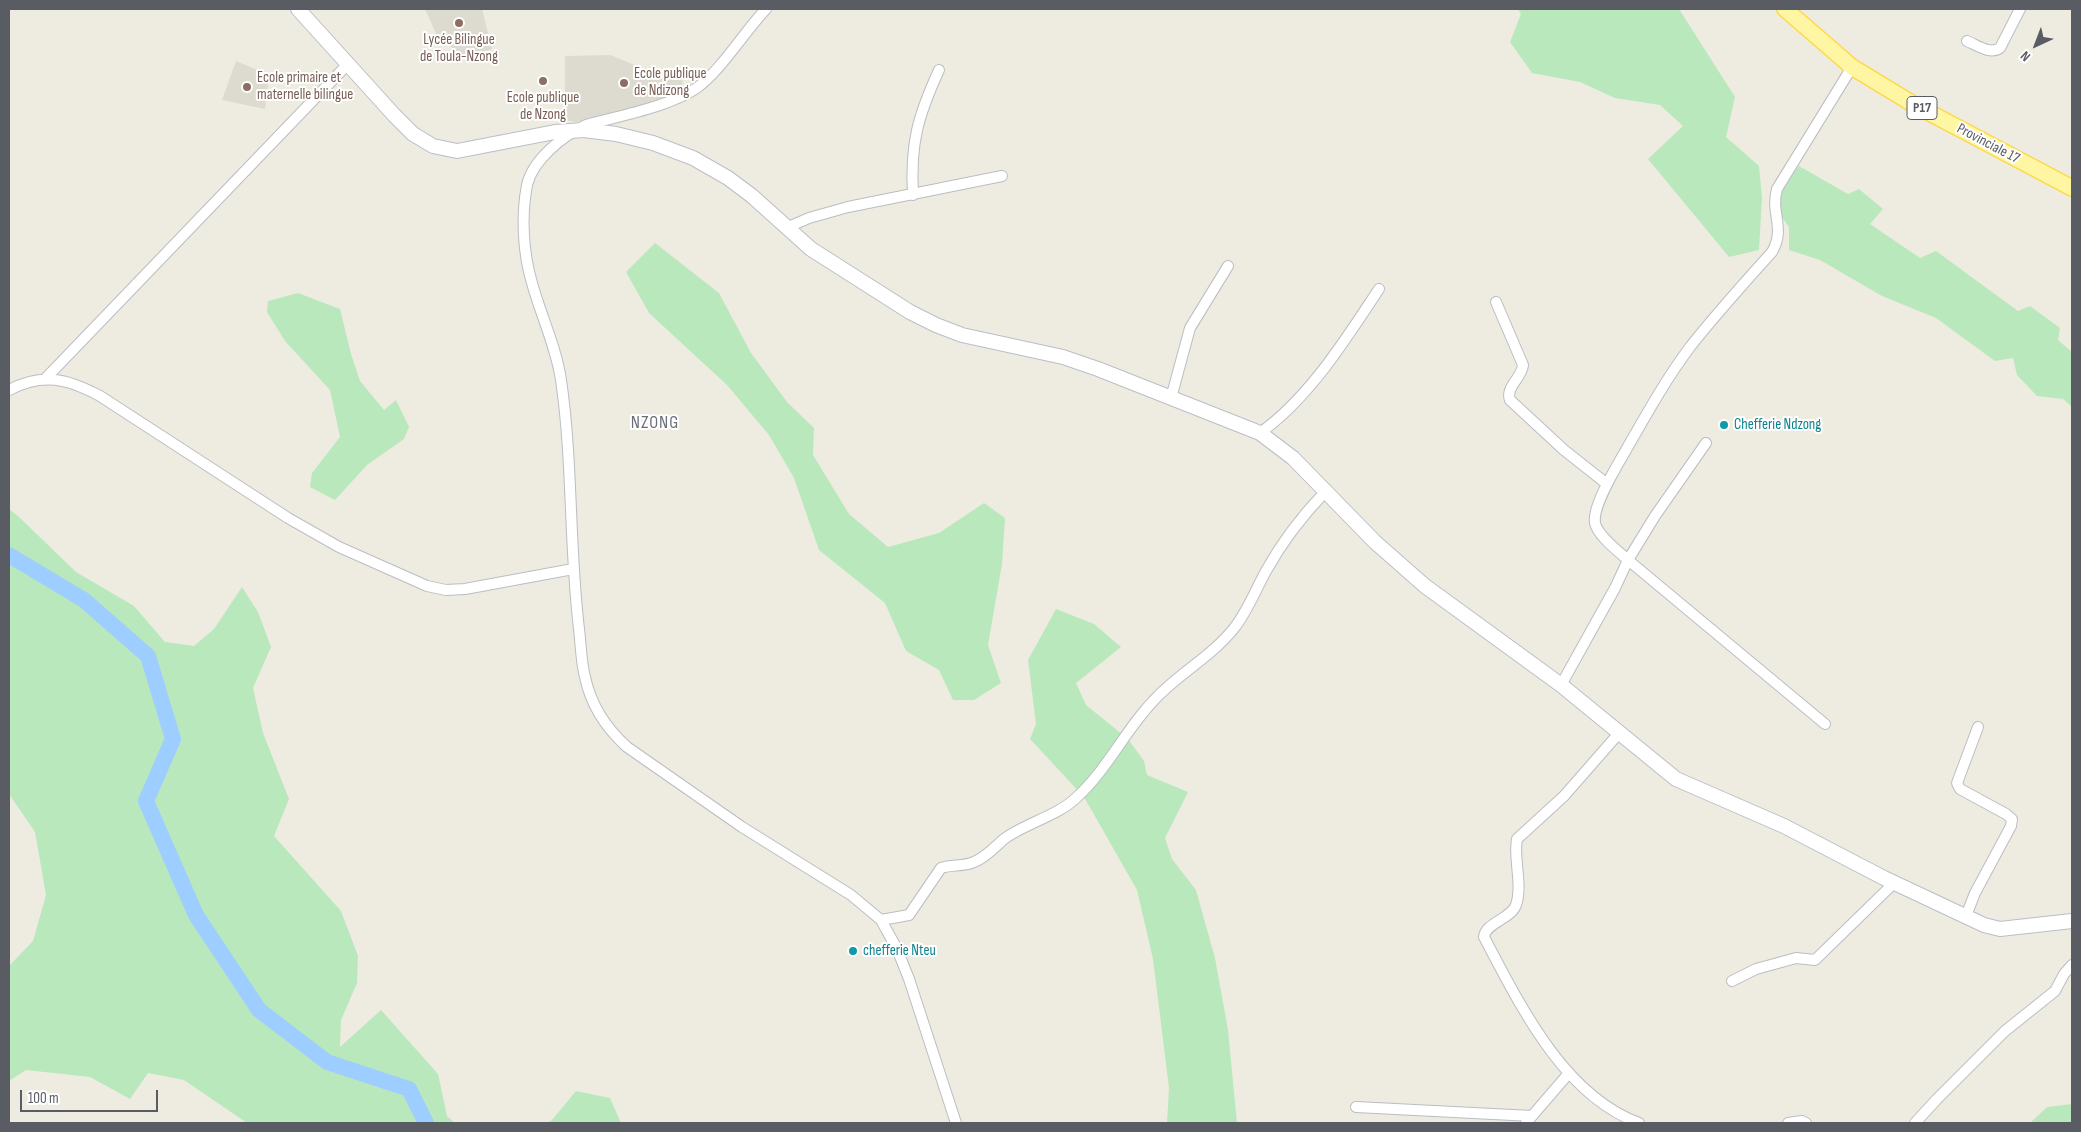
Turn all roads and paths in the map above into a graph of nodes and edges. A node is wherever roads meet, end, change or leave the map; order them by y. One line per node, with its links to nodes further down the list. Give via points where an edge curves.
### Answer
1 (298, 9): 6 (street)
2 (766, 9): 9 (street, via 699,86 671,101)
3 (1785, 9): 7 (main road, Provinciale 17 / P17)
4 (2020, 9): 5 (street, via 1996,51)
5 (1967, 41)
6 (347, 65): 9 (street, via 413,134 433,146 457,151); 17 (street)
7 (1852, 67): 11 (main road, Provinciale 17 / P17, via 1913,104); 22 (street, via 1777,189 1774,209 1779,231 1772,252 1690,348 1666,382)
8 (938, 70): 12 (street, via 923,106 913,148)
9 (574, 131): 13 (street, via 616,134 693,158 752,196); 25 (street, via 534,169 528,184 524,213 531,281 550,332 561,382)
10 (1002, 176): 12 (street)
11 (2072, 188)
12 (913, 195): 13 (street, via 848,207)
13 (786, 228): 19 (street, via 830,261 936,325 962,335 1063,358)
14 (1228, 266): 19 (street, via 1190,328)
15 (1379, 289): 20 (street, via 1320,372 1288,410)
16 (1496, 302): 22 (street, via 1523,365 1510,390 1510,400)
17 (46, 378): 18 (street); 25 (street, via 63,380 100,396 339,548 427,586 465,589)
18 (9, 390)
19 (1170, 398): 20 (street)
20 (1260, 433): 23 (street, via 1293,458)
21 (1706, 443): 24 (street)
22 (1606, 484): 24 (street, via 1595,523 1602,535)
23 (1325, 492): 26 (street, via 1425,586); 32 (street, via 1279,549 1236,626 1218,646 1159,695 1076,799 1018,830 976,862 941,868 909,915)
24 (1628, 560): 26 (street); 27 (street)
25 (573, 569): 32 (street, via 584,677 591,700 613,734 692,794 851,895)
26 (1561, 684): 29 (street)
27 (1826, 724)
28 (1978, 727): 31 (street, via 1957,783 1960,789 2012,819)
29 (1620, 732): 30 (street, via 1676,779 1784,826); 36 (street, via 1564,796 1517,839 1516,904 1484,937 1519,1001)
30 (1894, 883): 31 (street); 35 (street, via 1815,960 1796,958 1756,969)
31 (1966, 916): 33 (street, via 2000,929)
32 (881, 920): 39 (street, via 909,979)
33 (2072, 920)
34 (2072, 965): 43 (street, via 2055,991 2005,1031)
35 (1732, 981)
36 (1569, 1073): 38 (street); 40 (street, via 1609,1109)
37 (1356, 1107): 38 (street)
38 (1529, 1120)
39 (956, 1123)
40 (1639, 1123)
41 (1788, 1123): 42 (street)
42 (1806, 1123)
43 (1915, 1123)

